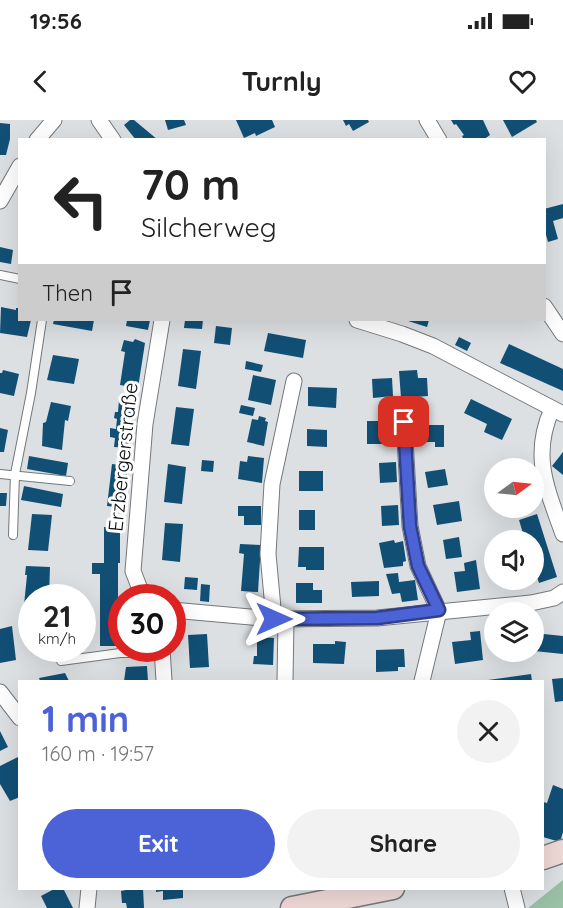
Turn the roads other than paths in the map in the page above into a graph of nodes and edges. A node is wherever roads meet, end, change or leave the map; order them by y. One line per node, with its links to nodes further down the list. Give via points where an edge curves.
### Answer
1 (54, 120): 4 (street)
2 (99, 120): 5 (street)
3 (427, 120): 6 (street)
4 (39, 138)
5 (112, 138)
6 (438, 138)
7 (18, 170): 8 (street)
8 (0, 201)
9 (0, 275): 10 (lane)
10 (18, 279)
11 (546, 309): 15 (street)
12 (42, 321): 20 (lane)
13 (162, 321): 24 (street, Erzbergerstraße, via 145,424 133,571)
14 (360, 321): 17 (street, via 434,346)
15 (563, 334)
16 (294, 381): 28 (street, via 272,484 268,554)
17 (558, 411): 22 (street, via 542,436 543,471)
18 (404, 422): 26 (street, via 410,526 418,566)
19 (0, 474): 20 (lane)
20 (15, 474): 21 (lane); 23 (lane)
21 (70, 481)
22 (563, 534)
23 (13, 535)
24 (138, 584)
25 (563, 592): 26 (street, via 531,603)
26 (439, 610): 28 (street, via 377,618); 32 (street)
27 (186, 611): 28 (street)
28 (280, 619): 31 (street)
29 (163, 662): 30 (street)
30 (164, 680)
31 (285, 680)
32 (422, 680)
33 (0, 692): 34 (street)
34 (18, 715)
35 (563, 851): 36 (street)
36 (544, 858)
37 (88, 890): 40 (street)
38 (383, 890): 41 (street)
39 (512, 890): 42 (street)
40 (87, 908)
41 (292, 908)
42 (517, 908)

